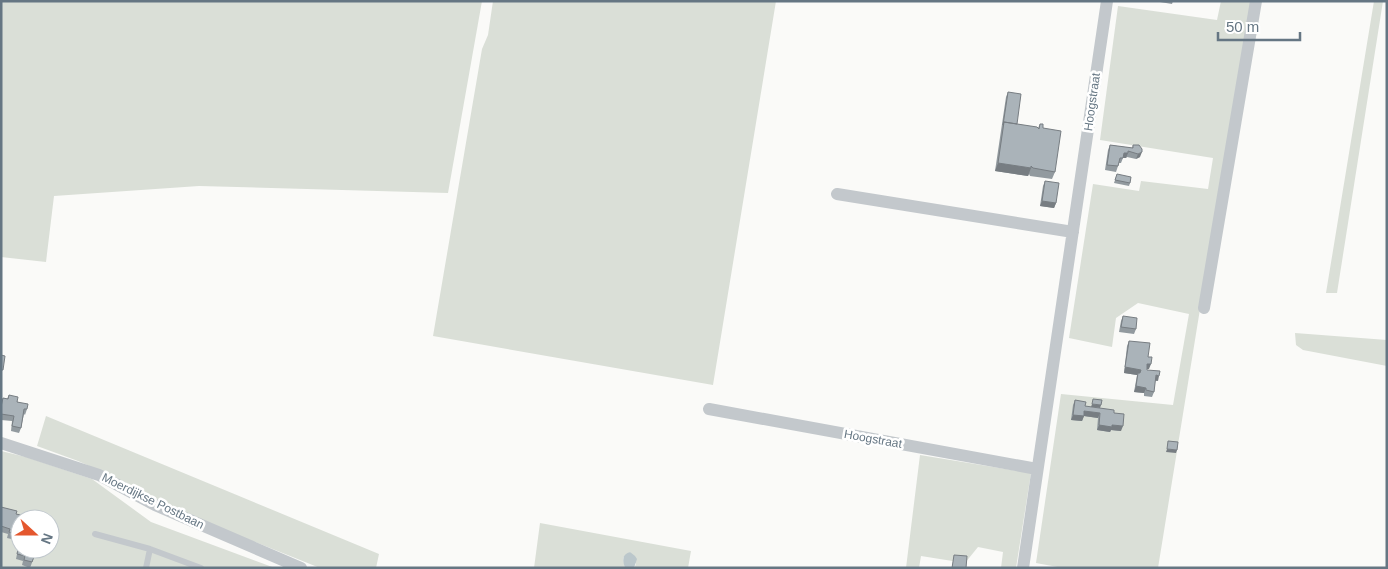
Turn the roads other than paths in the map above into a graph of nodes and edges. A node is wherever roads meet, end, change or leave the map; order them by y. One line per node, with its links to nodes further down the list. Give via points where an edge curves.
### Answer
1 (1107, 1): 4 (street, Hoogstraat)
2 (1256, 1): 5 (street)
3 (836, 194): 4 (street)
4 (1073, 232): 8 (street, Hoogstraat)
5 (1204, 308)
6 (709, 409): 8 (street, Hoogstraat)
7 (1, 443): 13 (street, Moerdijkse Postbaan, via 100,475 155,505)
8 (1037, 470): 14 (street, Hoogstraat)
9 (94, 534): 10 (lane)
10 (150, 549): 11 (lane); 12 (lane)
11 (146, 568)
12 (201, 568)
13 (301, 568)
14 (1023, 568)

